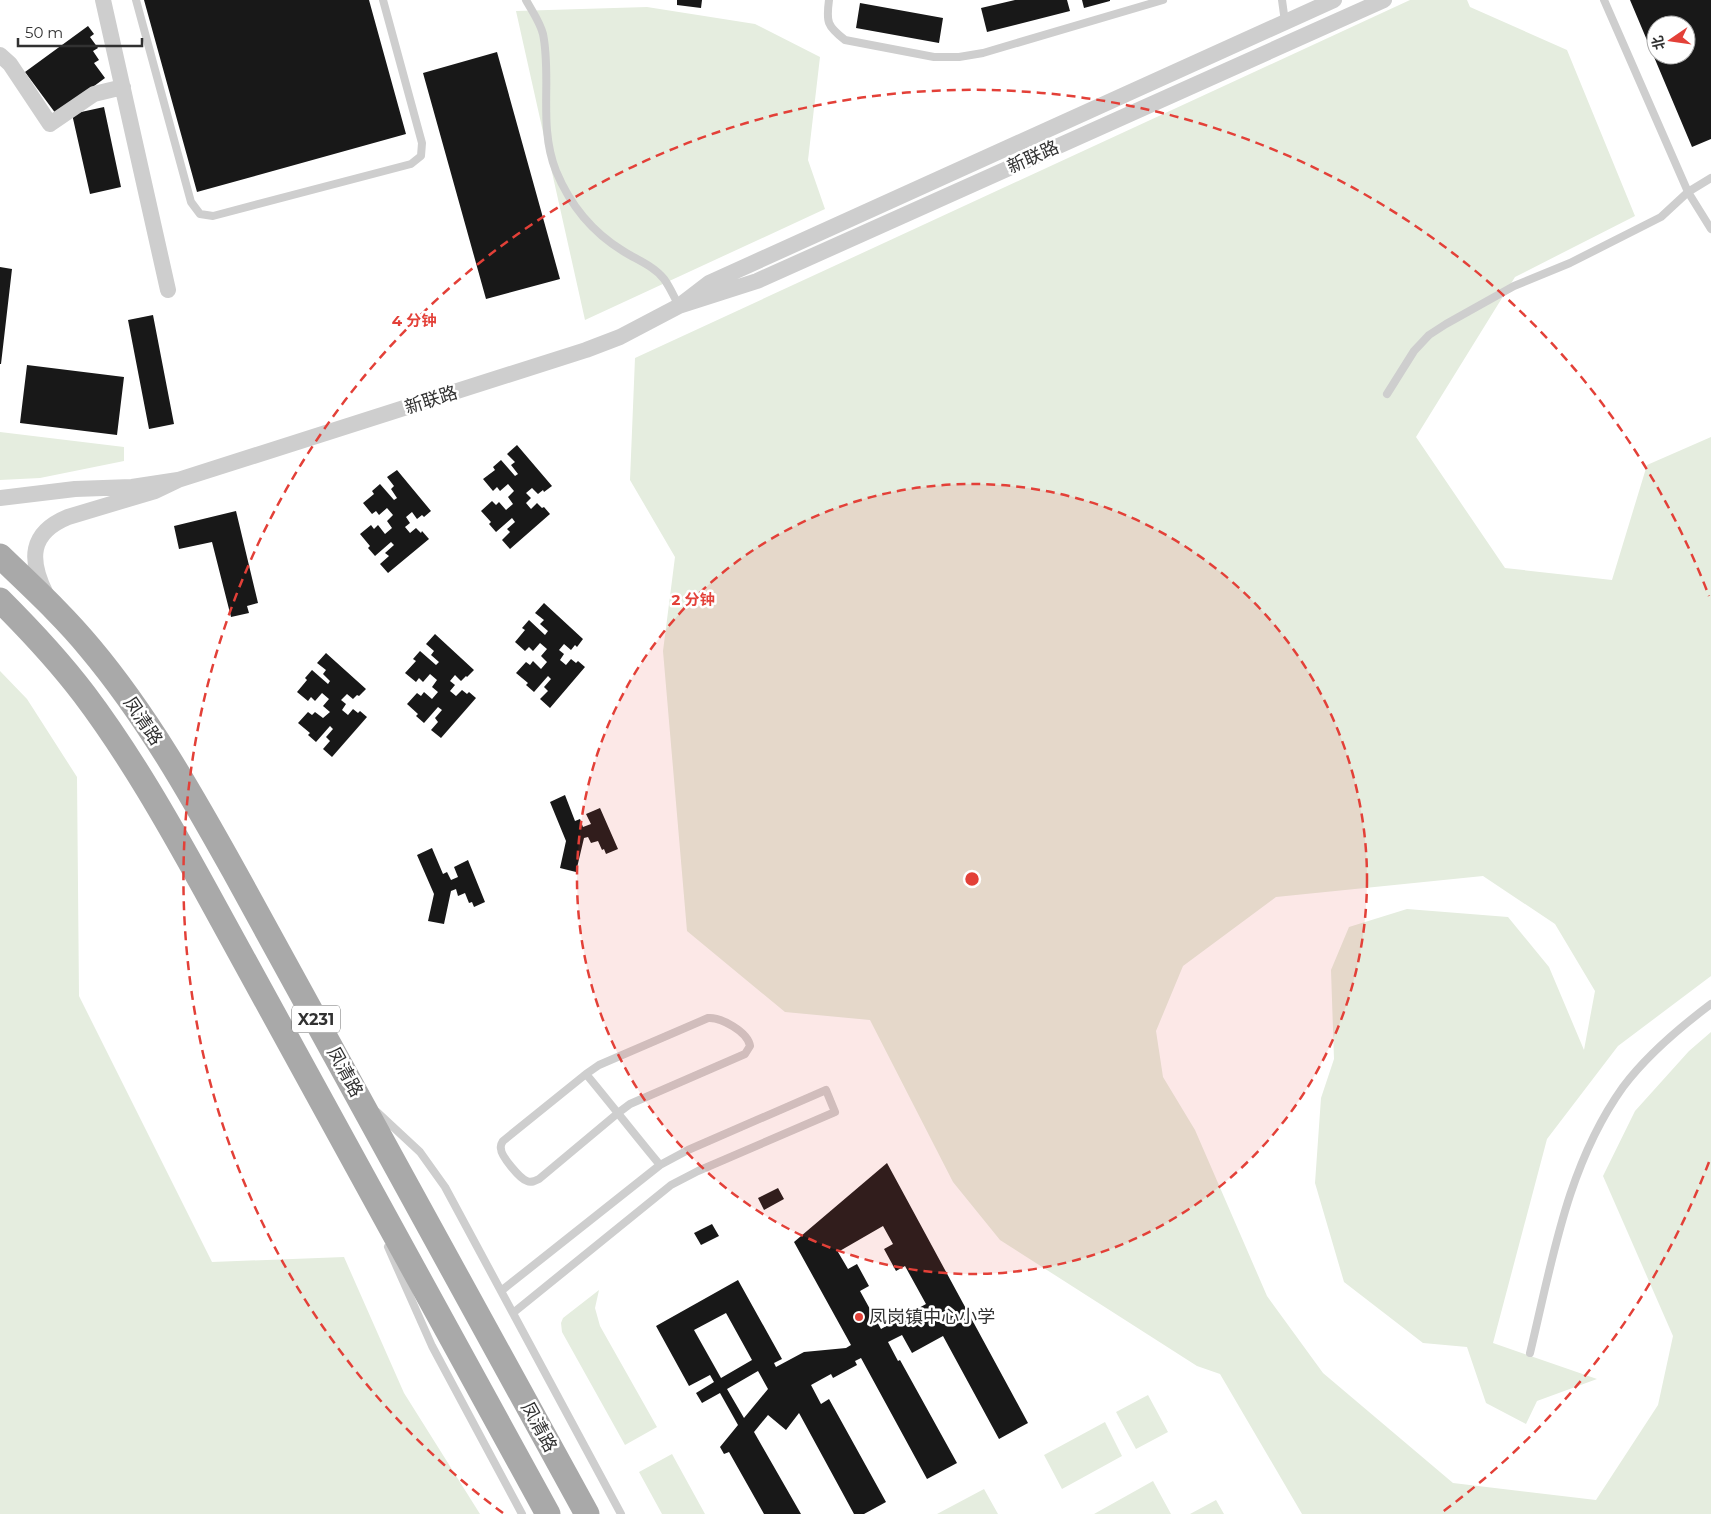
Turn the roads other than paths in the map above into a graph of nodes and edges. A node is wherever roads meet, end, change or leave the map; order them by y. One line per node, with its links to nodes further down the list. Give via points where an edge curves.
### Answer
1 (103, 0): 13 (street)
2 (136, 0): 3 (lane, via 191,202 200,214 214,216 411,164 422,156 422,142)
3 (383, 0)
4 (526, 0): 18 (lane, via 542,32 548,140 556,170 587,222 608,242 664,278)
5 (829, 0): 6 (lane, via 827,18 835,32 845,40 934,57 960,57 983,52)
6 (1163, 0)
7 (1282, 0): 11 (lane)
8 (1334, 0): 11 (street, 新联路)
9 (1384, 0): 18 (street, 新联路, via 757,281)
10 (1604, 0): 15 (lane)
11 (1284, 22): 18 (street, 新联路, via 709,283)
12 (0, 55): 13 (street, via 10,64 50,124 94,94)
13 (123, 87): 17 (street)
14 (1711, 178): 15 (lane)
15 (1688, 192): 16 (lane); 19 (lane, via 1661,217 1570,263 1514,286 1440,327 1414,351)
16 (1711, 229)
17 (168, 290)
18 (679, 306): 20 (street, 新联路, via 620,337 586,350)
19 (1387, 394)
20 (178, 480): 21 (street, 新联路); 24 (street, 新联路, via 155,491 68,517 46,529 38,538 34,552 40,583)
21 (0, 498)
22 (0, 556): 24 (main road, 凤清路 / X231)
23 (0, 600): 29 (main road, 凤清路 / X231, via 83,693 147,787)
24 (51, 605): 27 (main road, 凤清路 / X231, via 108,671 176,769)
25 (1711, 1004): 35 (lane, via 1675,1033 1624,1086 1586,1151 1562,1223)
26 (586, 1074): 28 (lane); 28 (lane, via 503,1141 500,1148 503,1156 522,1178 535,1181); 28 (lane, via 599,1065 708,1018 720,1019 749,1040 750,1046 745,1054 630,1104)
27 (356, 1092): 33 (lane, via 433,1168); 38 (main road, 凤清路 / X231)
28 (618, 1113): 30 (lane)
29 (335, 1126): 31 (lane); 37 (main road, 凤清路 / X231)
30 (660, 1165): 33 (lane); 34 (lane, via 826,1090 836,1112 698,1171 671,1186)
31 (374, 1214)
32 (385, 1241): 36 (lane, via 432,1346)
33 (500, 1291): 34 (lane)
34 (513, 1313): 39 (lane)
35 (1530, 1354)
36 (522, 1514)
37 (548, 1514)
38 (587, 1514)
39 (621, 1514)

